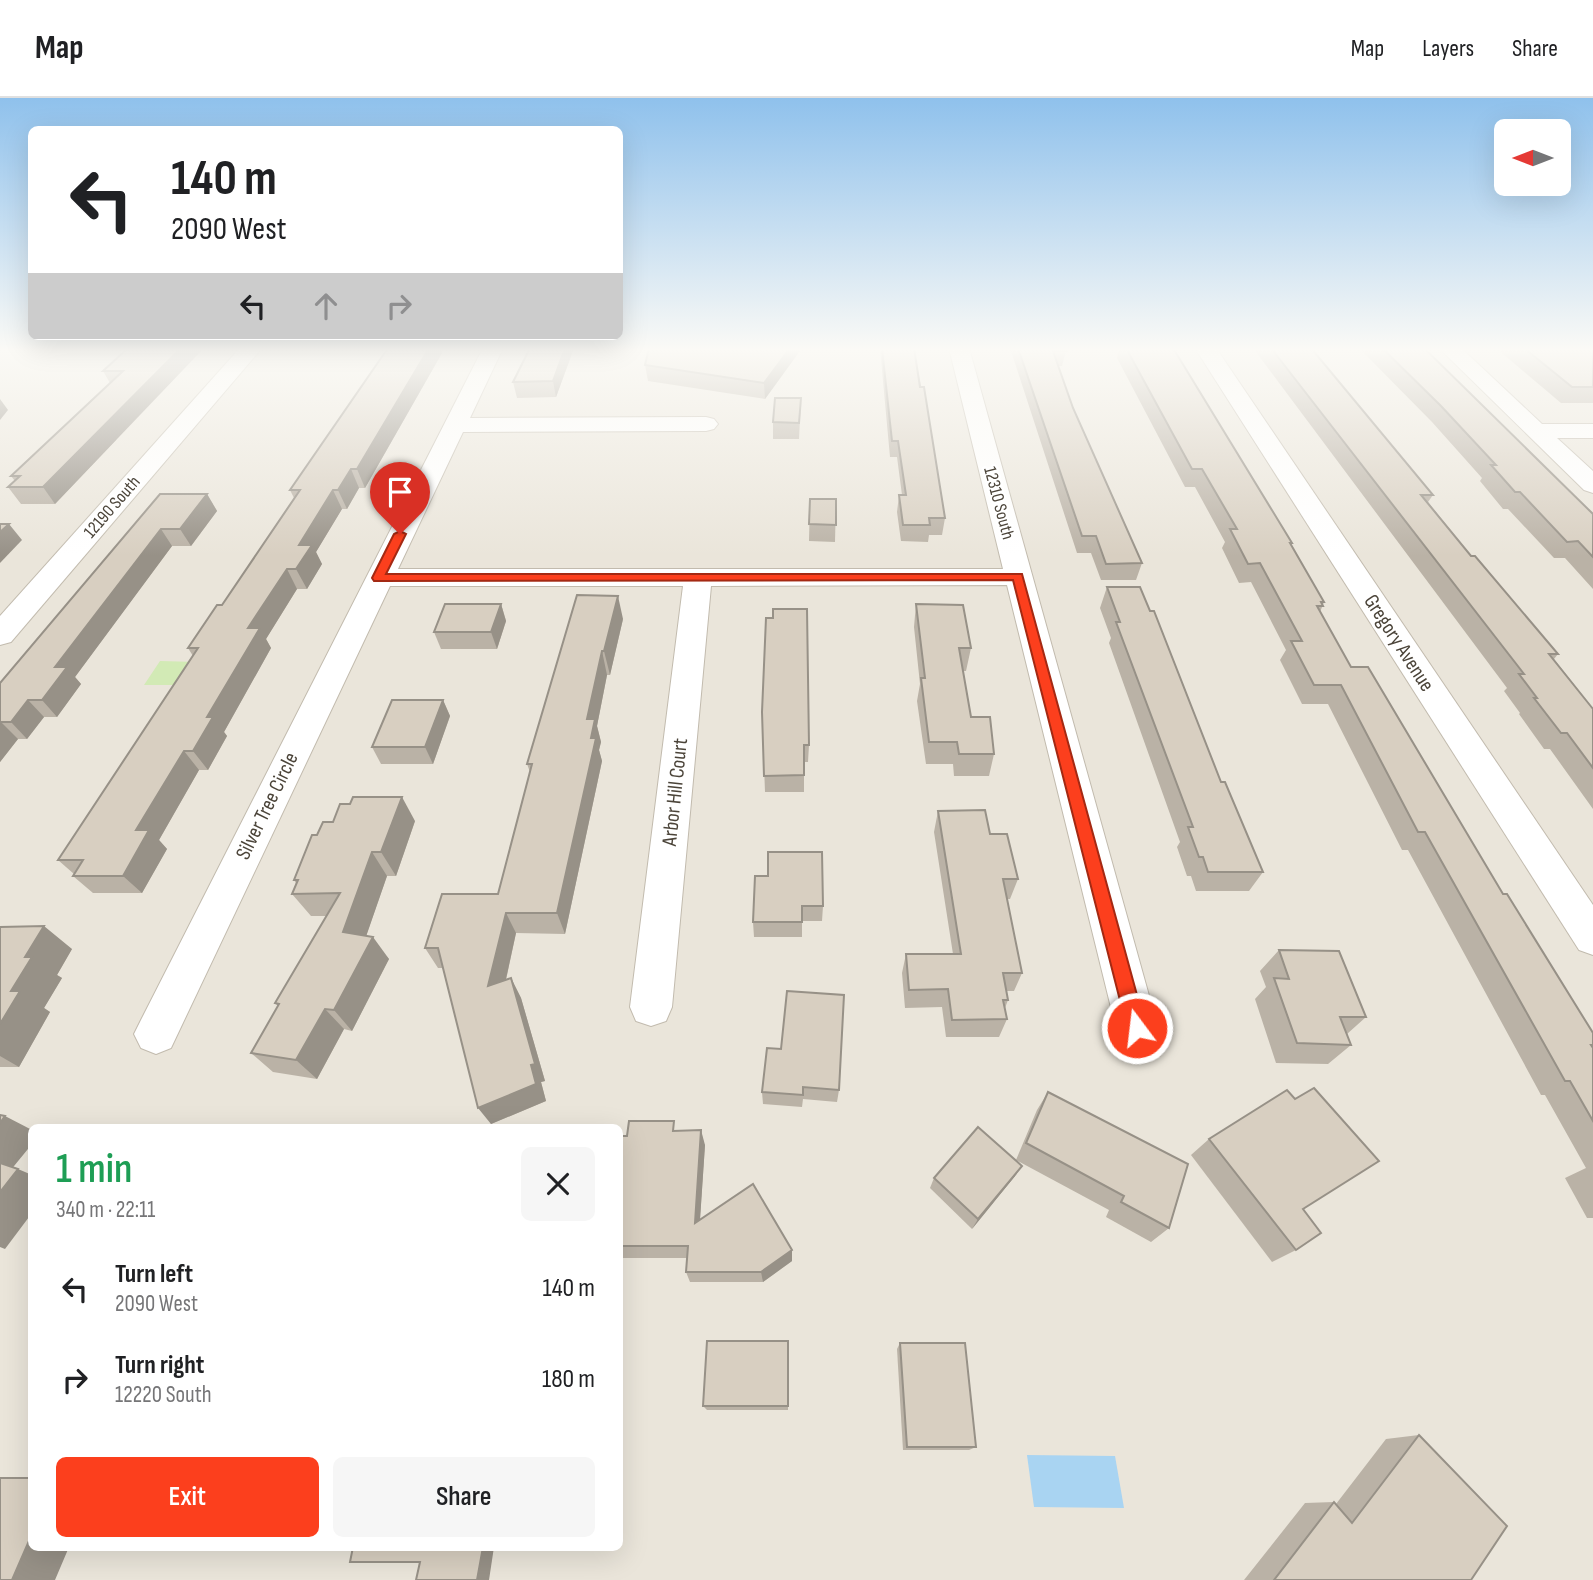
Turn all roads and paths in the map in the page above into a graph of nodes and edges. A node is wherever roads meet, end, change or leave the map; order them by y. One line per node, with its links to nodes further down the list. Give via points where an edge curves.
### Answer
1 (191, 417): 14 (street, 12190 South)
2 (458, 417): 7 (street, Silver Tree Circle)
3 (977, 417): 11 (street, 12310 South)
4 (1250, 417): 15 (street, Gregory Avenue)
5 (1521, 417): 8 (street)
6 (706, 424): 7 (street)
7 (454, 425): 12 (street, Silver Tree Circle)
8 (1536, 431): 9 (street); 10 (street)
9 (1593, 431)
10 (1593, 485)
11 (1018, 577): 13 (street); 17 (street, 12310 South)
12 (378, 578): 13 (street); 18 (street, Silver Tree Circle)
13 (698, 578): 16 (street, Arbor Hill Court)
14 (0, 635)
15 (1593, 939)
16 (651, 1007)
17 (1137, 1028)
18 (156, 1034)

